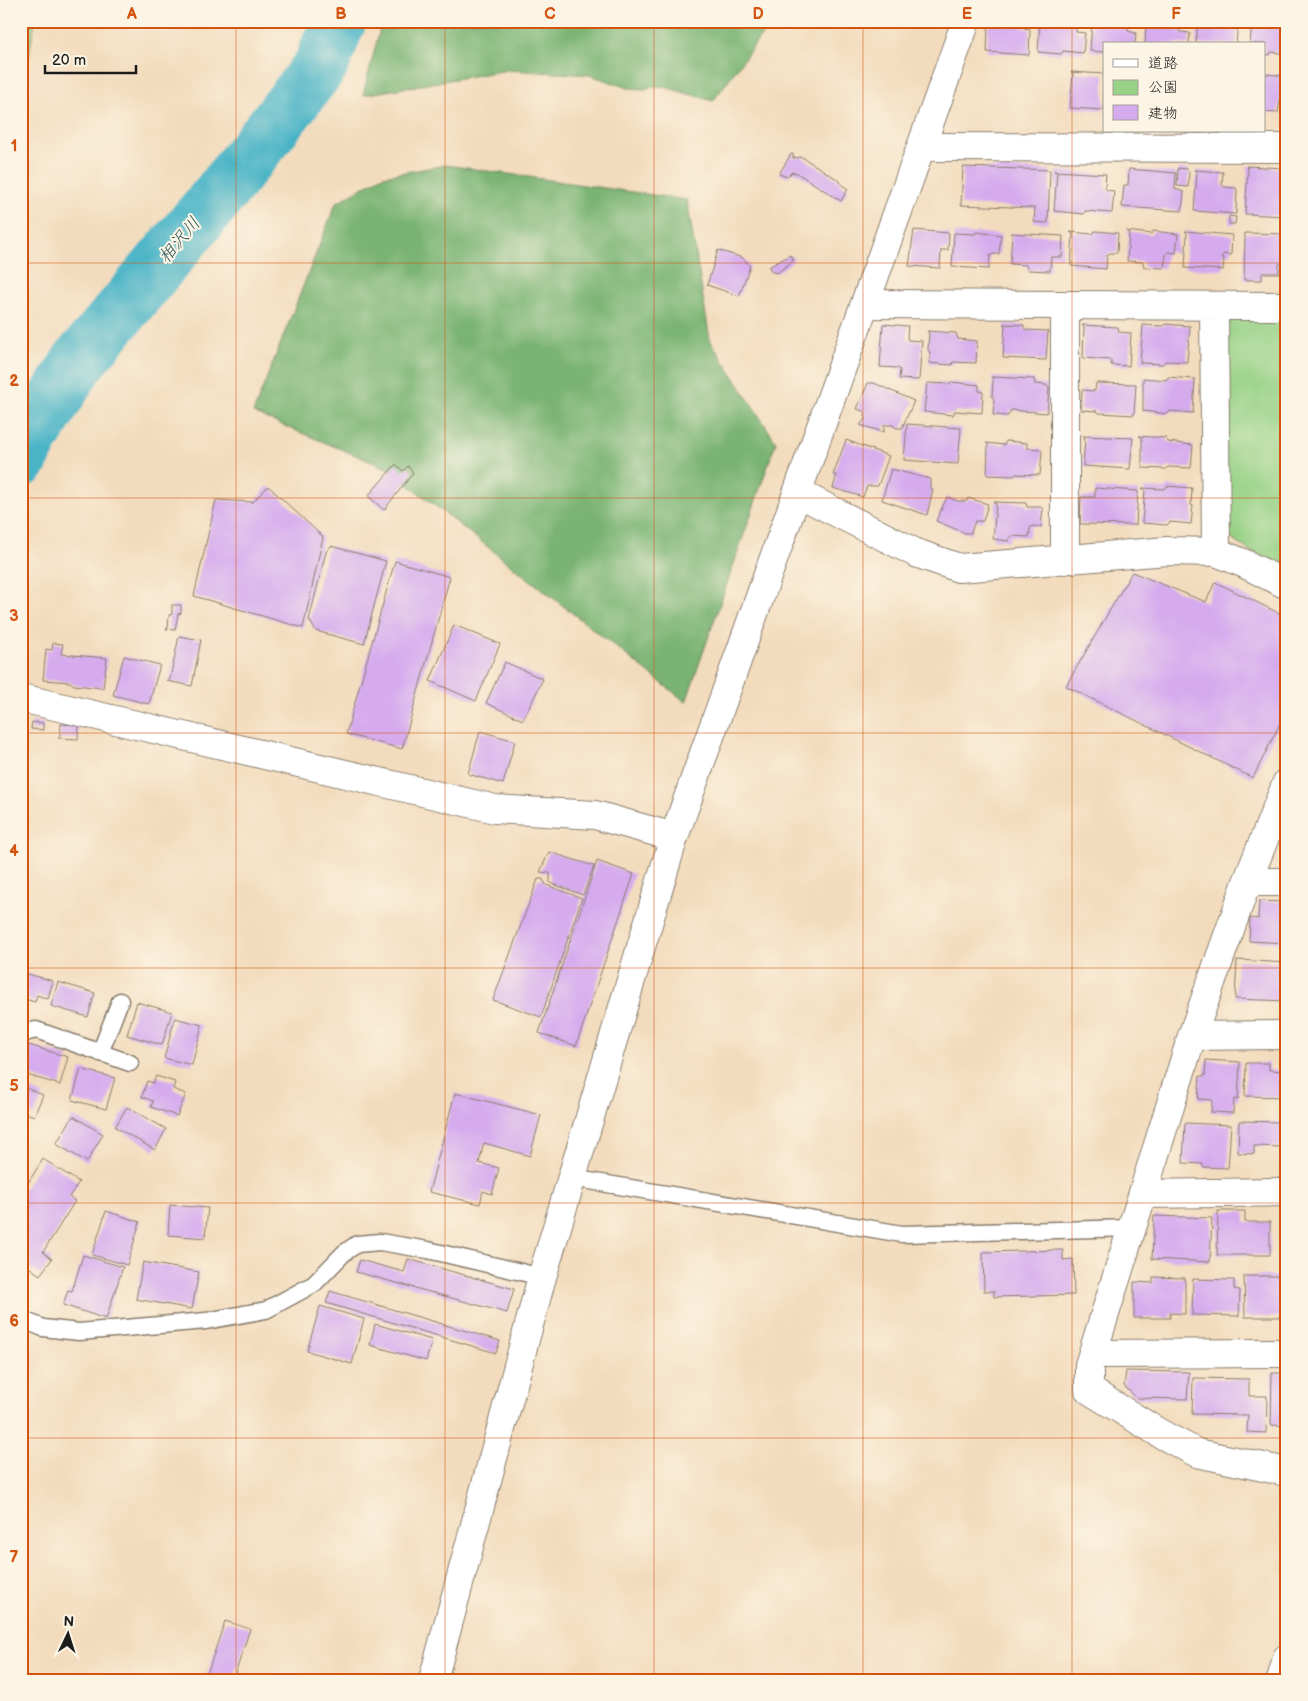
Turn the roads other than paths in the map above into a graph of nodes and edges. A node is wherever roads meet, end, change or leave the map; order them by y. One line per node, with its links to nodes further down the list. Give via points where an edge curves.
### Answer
1 (966, 21): 2 (street)
2 (922, 147): 3 (street); 4 (street)
3 (1287, 148)
4 (866, 304): 5 (street); 8 (street)
5 (1065, 305): 6 (street); 10 (street)
6 (1214, 306): 7 (street); 9 (street)
7 (1287, 306)
8 (798, 493): 10 (street, via 916,554 959,568); 14 (street)
9 (1216, 552): 10 (street, via 1167,551); 11 (street)
10 (1066, 560)
11 (1287, 585)
12 (21, 698): 14 (street, via 495,809 595,815)
13 (1287, 782): 15 (street)
14 (674, 838): 23 (street)
15 (1247, 882): 16 (street); 20 (street)
16 (1287, 882)
17 (120, 1001): 21 (lane)
18 (21, 1034): 21 (lane, via 36,1030)
19 (1287, 1035): 20 (street)
20 (1192, 1036): 25 (street)
21 (100, 1053): 22 (lane)
22 (130, 1063)
23 (572, 1178): 26 (lane, via 902,1234); 27 (street)
24 (1287, 1192): 25 (street)
25 (1144, 1194): 26 (street)
26 (1133, 1228): 30 (street)
27 (542, 1277): 28 (lane, via 380,1242 358,1244 344,1253 314,1284 266,1310 206,1321 79,1332 43,1328); 33 (street)
28 (21, 1319)
29 (1287, 1353): 30 (street)
30 (1093, 1354): 31 (street, via 1089,1390 1161,1434 1197,1453)
31 (1287, 1472)
32 (1287, 1658): 34 (street)
33 (434, 1680)
34 (1281, 1680)

